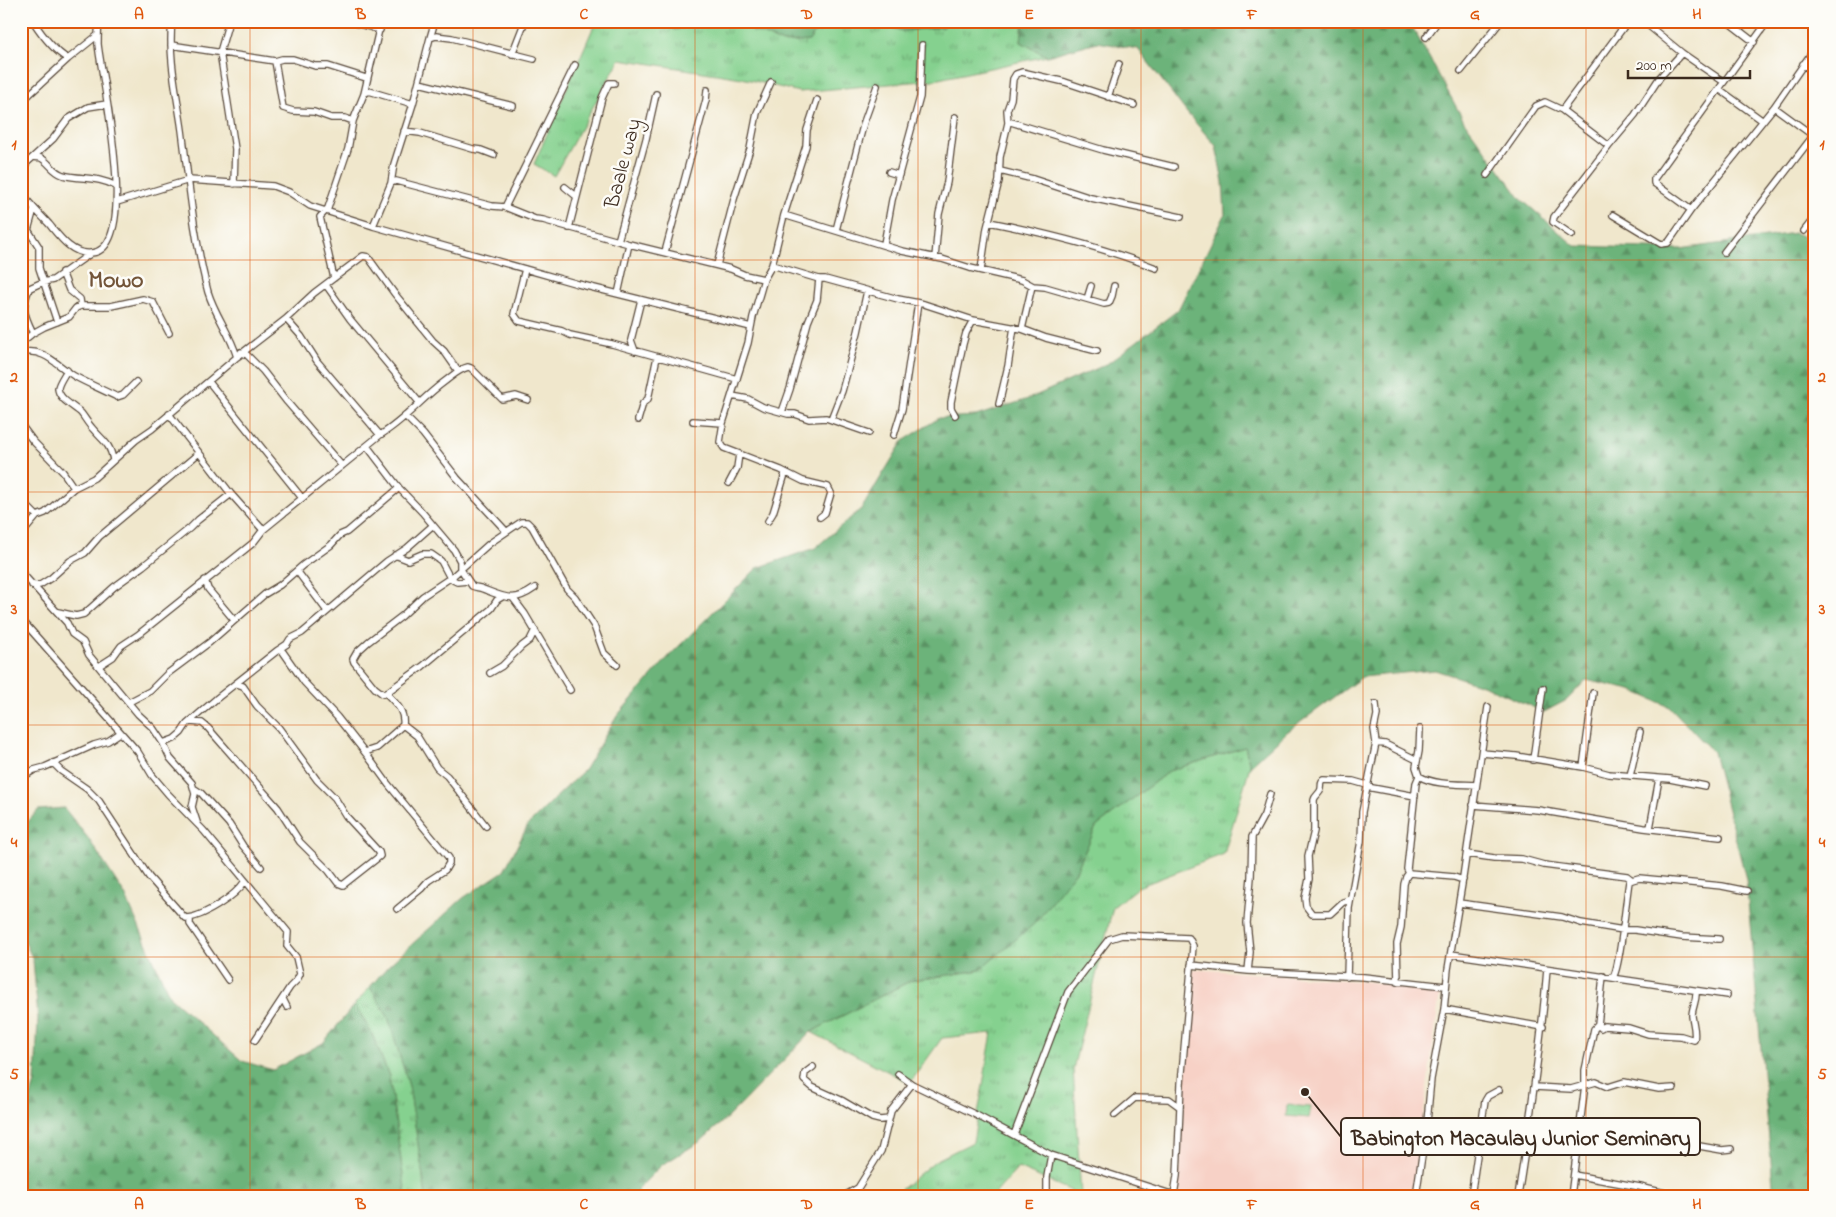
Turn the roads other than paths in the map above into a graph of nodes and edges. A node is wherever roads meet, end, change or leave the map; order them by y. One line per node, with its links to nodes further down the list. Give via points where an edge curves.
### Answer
1 (33, 21): 26 (street, via 43,36)
2 (99, 21): 16 (street)
3 (172, 21): 20 (street)
4 (229, 21): 23 (street)
5 (348, 21): 15 (street)
6 (381, 21): 15 (street)
7 (435, 21): 18 (street)
8 (525, 21): 25 (street)
9 (1438, 21): 17 (street)
10 (1501, 21): 32 (street)
11 (1628, 21): 54 (street)
12 (1644, 21): 24 (street)
13 (1727, 21): 19 (street)
14 (1768, 21): 19 (street)
15 (380, 30): 34 (street)
16 (98, 35): 26 (street); 49 (street)
17 (1426, 37)
18 (430, 38): 25 (street, via 452,38); 37 (street)
19 (1754, 42): 36 (street)
20 (170, 45): 23 (street); 70 (street)
21 (922, 45): 68 (street, via 920,97)
22 (1815, 48): 30 (street)
23 (220, 52): 28 (street); 72 (street, via 235,144)
24 (1682, 53): 36 (street); 61 (street)
25 (512, 54): 27 (street)
26 (68, 59): 45 (street)
27 (534, 59)
28 (275, 61): 34 (street, via 293,60 328,66); 56 (street, via 282,108)
29 (1118, 64): 46 (street)
30 (1803, 64): 33 (street); 53 (street)
31 (574, 65): 78 (street)
32 (1461, 71)
33 (1815, 73)
34 (366, 81): 43 (street)
35 (770, 82): 99 (street, via 757,113)
36 (1724, 82): 41 (street)
37 (419, 83): 50 (street); 52 (street)
38 (614, 83): 76 (street, via 609,83 602,98)
39 (877, 86): 89 (street, via 864,122)
40 (21, 87): 45 (street)
41 (1719, 89): 57 (street); 80 (street, via 1654,179)
42 (707, 90): 95 (street)
43 (366, 93): 50 (street); 56 (street)
44 (656, 94): 92 (street, Baale way)
45 (29, 96): 48 (street)
46 (1108, 97): 51 (street); 58 (street, via 1065,82 1017,72 1007,110)
47 (817, 100): 82 (street)
48 (21, 102)
49 (107, 104): 63 (street, via 80,110); 73 (street)
50 (413, 104): 59 (street)
51 (1134, 105)
52 (513, 106)
53 (1774, 107): 57 (street); 60 (street)
54 (1562, 110): 61 (street); 69 (street, via 1545,102 1536,106)
55 (956, 117): 98 (street, via 939,214)
56 (353, 121): 81 (street, via 348,149)
57 (1763, 121): 80 (street)
58 (1008, 123): 64 (street); 66 (street)
59 (404, 131): 62 (street); 71 (street, via 394,164)
60 (1814, 136): 96 (street)
61 (1609, 146): 91 (street, via 1554,217 1555,225)
62 (494, 155)
63 (34, 157): 65 (street); 73 (street, via 41,158 63,174 100,179)
64 (1174, 167)
65 (21, 168)
66 (1000, 171): 84 (street, via 1091,198); 86 (street)
67 (889, 172): 68 (street)
68 (899, 175): 94 (street)
69 (1487, 175)
70 (189, 180): 72 (street); 77 (street); 131 (street, via 208,291)
71 (393, 180): 78 (street); 87 (street)
72 (234, 184): 81 (street, via 282,188)
73 (116, 186): 77 (street)
74 (565, 187): 76 (street)
75 (21, 192): 79 (street)
76 (576, 196): 88 (street)
77 (117, 202): 97 (street, via 116,220 109,241 104,248)
78 (505, 207): 88 (street)
79 (34, 209): 97 (street, via 72,248); 108 (street, via 28,230 38,247)
80 (1691, 210): 83 (street, via 1668,243 1661,244)
81 (324, 212): 87 (street); 105 (street, via 320,216)
82 (784, 215): 89 (street); 100 (street)
83 (1613, 215)
84 (1181, 217)
85 (1815, 217): 90 (street)
86 (989, 222): 101 (street, via 1036,231); 103 (street)
87 (373, 226): 102 (street)
88 (569, 228): 92 (street)
89 (836, 230): 94 (street)
90 (1804, 231)
91 (1572, 235)
92 (618, 241): 93 (street)
93 (629, 244): 95 (street); 116 (street)
94 (884, 244): 98 (street)
95 (665, 252): 99 (street)
96 (1724, 252)
97 (90, 254): 104 (street)
98 (935, 258): 103 (street)
99 (717, 265): 106 (street)
100 (772, 265): 106 (street); 107 (street)
101 (1156, 268)
102 (525, 269): 116 (street); 132 (street, via 514,314 519,321)
103 (981, 270): 110 (street, via 1022,280)
104 (62, 272): 108 (street, via 53,280); 120 (street, via 69,290 80,300)
105 (334, 278): 109 (street); 140 (street, via 359,258 368,257)
106 (764, 279): 124 (street)
107 (819, 279): 115 (street); 148 (street, via 817,300)
108 (43, 282): 113 (street); 123 (street)
109 (326, 285): 121 (street); 146 (street)
110 (1032, 286): 117 (street); 126 (street)
111 (1092, 286): 117 (street)
112 (1114, 286): 117 (street, via 1107,304)
113 (29, 289): 114 (street); 127 (street, via 24,312)
114 (22, 291)
115 (868, 291): 119 (street); 152 (street, via 842,391)
116 (618, 294): 118 (street)
117 (1087, 299)
118 (641, 300): 124 (street); 129 (street)
119 (918, 303): 122 (street); 159 (street, via 903,403)
120 (81, 306): 123 (street); 128 (street, via 111,306 148,300 153,302)
121 (286, 319): 136 (street); 158 (street)
122 (973, 320): 125 (street); 150 (street, via 963,344 951,402)
123 (57, 322): 127 (street)
124 (751, 327): 141 (street)
125 (1014, 327): 126 (street); 147 (street)
126 (1022, 329): 134 (street)
127 (33, 333): 130 (street)
128 (169, 333)
129 (631, 340): 132 (street); 133 (street)
130 (21, 343)
131 (233, 344): 136 (street); 138 (street)
132 (624, 348): 133 (street)
133 (635, 351): 137 (street)
134 (1097, 351)
135 (21, 353): 139 (street, via 42,354)
136 (242, 353): 138 (street); 166 (street, via 263,371)
137 (657, 356): 141 (street); 153 (street, via 648,399 643,403)
138 (237, 358): 143 (street)
139 (67, 370): 142 (street, via 117,397); 161 (street, via 59,384 59,393 104,439)
140 (458, 371): 145 (street, via 471,368 502,399 516,396); 146 (street)
141 (737, 379): 144 (street)
142 (136, 382)
143 (209, 382): 149 (street); 172 (street)
144 (732, 396): 148 (street); 155 (street)
145 (528, 400)
146 (419, 402): 151 (street)
147 (998, 404)
148 (782, 412): 152 (street, via 810,419)
149 (169, 414): 162 (street); 164 (street)
150 (956, 415)
151 (404, 416): 158 (street); 179 (street)
152 (831, 419): 157 (street)
153 (638, 420)
154 (693, 421): 155 (street)
155 (723, 423): 163 (street, via 720,444)
156 (21, 425): 169 (street)
157 (869, 433)
158 (380, 435): 160 (street)
159 (894, 435)
160 (367, 446): 166 (street); 170 (street)
161 (112, 452): 164 (street); 165 (street)
162 (199, 453): 171 (street); 188 (street, via 98,537 84,553)
163 (739, 454): 167 (street); 168 (street, via 738,468)
164 (120, 456): 165 (street)
165 (113, 460): 169 (street, via 94,478)
166 (342, 466): 172 (street)
167 (786, 474): 175 (street, via 830,489 826,510); 176 (street)
168 (728, 483)
169 (74, 488): 174 (street)
170 (399, 488): 177 (street); 183 (street)
171 (231, 494): 178 (street); 193 (street, via 84,614 76,616)
172 (302, 498): 178 (street)
173 (21, 500): 174 (street)
174 (37, 516): 180 (street)
175 (820, 518)
176 (768, 521)
177 (432, 526): 181 (street); 182 (street, via 454,550)
178 (263, 530): 186 (street, via 253,543)
179 (506, 531): 182 (street); 198 (street, via 521,522 529,524 594,626 604,653)
180 (21, 535)
181 (395, 556): 185 (street, via 408,560 431,554 441,561); 192 (street)
182 (460, 568): 185 (street); 187 (street)
183 (297, 570): 192 (street); 195 (street)
184 (21, 572): 188 (street)
185 (451, 577): 187 (street, via 456,582); 204 (street, via 423,596 352,659 375,688)
186 (206, 580): 195 (street, via 208,589); 199 (street)
187 (468, 581): 190 (street, via 474,588)
188 (38, 588): 193 (street)
189 (535, 588): 191 (street, via 524,596)
190 (498, 597): 191 (street); 204 (street, via 491,609)
191 (513, 598): 196 (street)
192 (327, 611): 197 (street)
193 (57, 612): 199 (street)
194 (21, 618): 215 (street)
195 (234, 620): 206 (street, via 150,691)
196 (535, 630): 200 (street, via 530,640); 203 (street)
197 (281, 649): 201 (street); 220 (street, via 304,682)
198 (617, 665)
199 (100, 666): 206 (street)
200 (490, 673)
201 (241, 683): 209 (street); 211 (street, via 380,856 346,884 338,883 298,839 278,808)
202 (1543, 688): 223 (street)
203 (570, 690)
204 (386, 693): 212 (street, via 403,712)
205 (1592, 693): 225 (street)
206 (129, 702): 216 (street)
207 (1376, 704): 219 (street)
208 (1488, 707): 221 (street)
209 (204, 710): 210 (street); 211 (street)
210 (190, 722): 211 (street); 217 (street)
211 (202, 723)
212 (403, 725): 220 (street, via 377,748); 238 (street, via 418,736 437,768)
213 (1420, 729): 222 (street)
214 (1640, 732): 227 (street)
215 (120, 733): 224 (street); 237 (street, via 168,794)
216 (157, 735): 217 (street); 218 (street)
217 (174, 739): 218 (street)
218 (163, 743): 233 (street, via 170,758)
219 (1376, 744): 222 (street, via 1385,744); 231 (street)
220 (365, 752): 250 (street, via 450,860 445,870)
221 (1482, 753): 223 (street); 230 (street)
222 (1417, 760): 226 (street)
223 (1533, 760): 225 (street)
224 (53, 764): 228 (street); 251 (street, via 99,801 148,878 182,916)
225 (1583, 767): 227 (street)
226 (1419, 776): 230 (street); 235 (street)
227 (1630, 776): 229 (street)
228 (21, 778)
229 (1659, 779): 232 (street); 239 (street)
230 (1476, 785): 236 (street)
231 (1367, 786): 235 (street); 248 (street); 248 (street, via 1353,781 1324,780 1314,800 1306,906 1312,914 1330,914)
232 (1705, 786)
233 (195, 789): 237 (street); 242 (street, via 229,824)
234 (1270, 794): 257 (street, via 1264,815 1252,837)
235 (1415, 796): 243 (street)
236 (1473, 805): 239 (street, via 1538,810); 241 (street)
237 (192, 816): 246 (street)
238 (486, 826)
239 (1650, 828): 240 (street)
240 (1720, 837)
241 (1467, 854): 244 (street); 245 (street, via 1522,859 1627,876)
242 (261, 867)
243 (1409, 873): 244 (street); 262 (street, via 1404,884 1397,944)
244 (1463, 880): 249 (street)
245 (1632, 880): 247 (street, via 1639,878); 252 (street, via 1629,882)
246 (245, 881): 251 (street, via 230,897); 266 (street, via 286,929 289,935 287,946 299,963 300,974)
247 (1748, 891)
248 (1350, 900): 259 (street)
249 (1459, 903): 252 (street, via 1562,917); 254 (street)
250 (397, 909)
251 (190, 918): 261 (street, via 190,924)
252 (1623, 930): 253 (street); 260 (street)
253 (1719, 939)
254 (1451, 954): 256 (street); 263 (street)
255 (1191, 965): 257 (street); 279 (street); 283 (street, via 1192,942 1184,937 1122,935 1109,939 1068,992)
256 (1547, 969): 258 (street); 270 (street)
257 (1248, 971): 259 (street)
258 (1603, 976): 260 (street); 269 (street)
259 (1347, 977): 262 (street)
260 (1612, 977): 264 (street)
261 (228, 980)
262 (1398, 982): 263 (street)
263 (1445, 986): 268 (street)
264 (1696, 991): 265 (street); 269 (street, via 1697,1001 1692,1015 1694,1040 1648,1034 1630,1028 1601,1028)
265 (1727, 995)
266 (283, 999): 267 (street); 271 (street)
267 (288, 1007)
268 (1444, 1009): 270 (street); 290 (street)
269 (1598, 1025): 275 (street, via 1594,1029 1585,1065)
270 (1543, 1027): 276 (street)
271 (254, 1040)
272 (813, 1067): 281 (street, via 805,1073 806,1083 872,1118)
273 (898, 1074): 274 (street)
274 (912, 1084): 281 (street); 283 (street)
275 (1585, 1085): 276 (street, via 1563,1090); 277 (street, via 1596,1082 1608,1087 1624,1082 1659,1089); 282 (street)
276 (1535, 1087): 292 (street)
277 (1674, 1088)
278 (1499, 1090): 291 (street, via 1488,1096 1486,1101)
279 (1180, 1107): 280 (street, via 1169,1099 1135,1098); 287 (street)
280 (1115, 1115)
281 (889, 1119): 288 (street, via 882,1151 858,1188)
282 (1580, 1126): 284 (street); 286 (street)
283 (1014, 1135): 285 (street)
284 (1731, 1149)
285 (1051, 1155): 287 (street); 289 (street, via 1046,1177)
286 (1574, 1176): 293 (street); 294 (street)
287 (1176, 1195)
288 (844, 1196)
289 (1047, 1196)
290 (1416, 1196)
291 (1471, 1196)
292 (1518, 1196)
293 (1571, 1196)
294 (1677, 1196)

